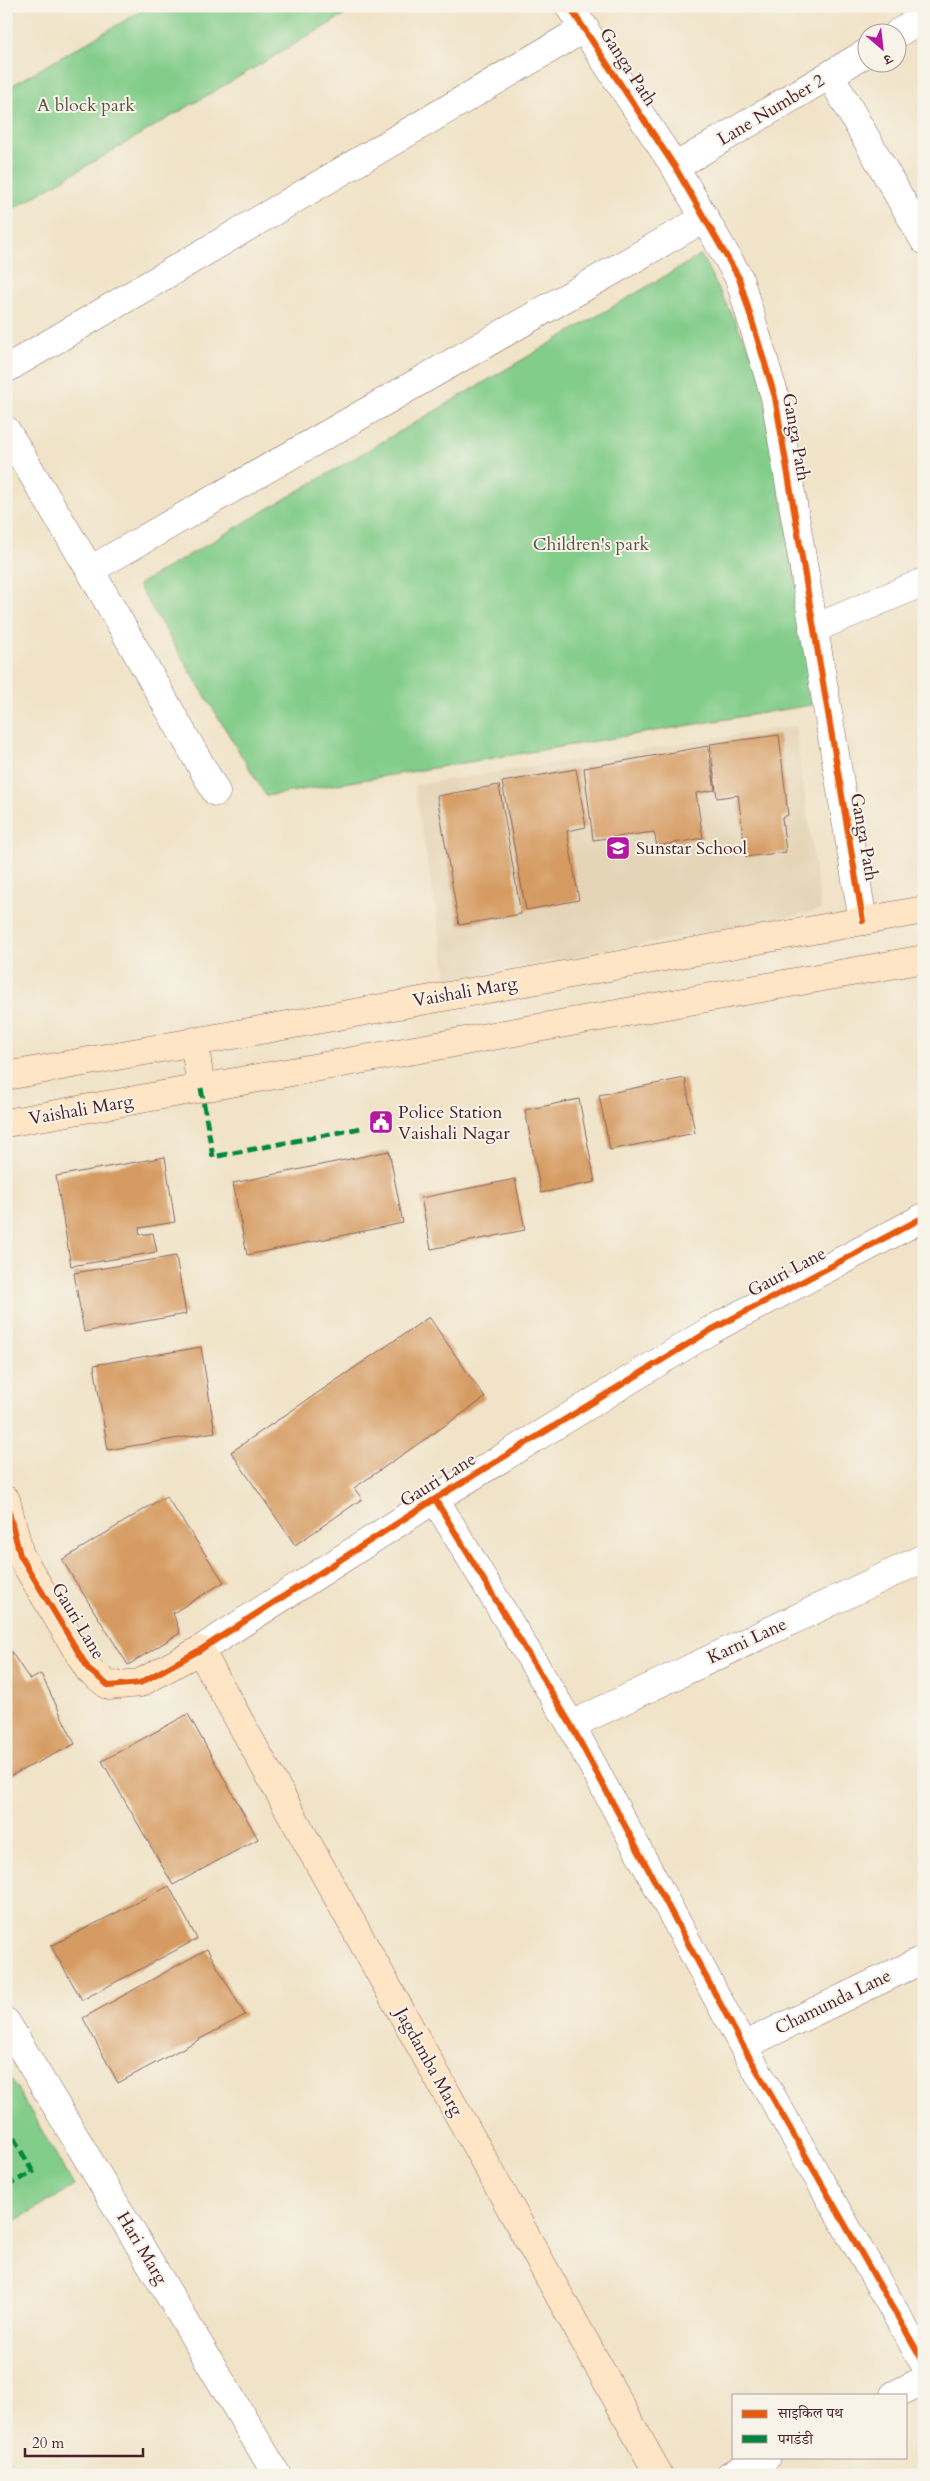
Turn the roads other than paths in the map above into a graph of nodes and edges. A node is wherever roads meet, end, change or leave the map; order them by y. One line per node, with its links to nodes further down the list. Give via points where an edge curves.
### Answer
1 (569, 6): 4 (street, Ganga Path)
2 (924, 17): 3 (street)
3 (908, 27)
4 (585, 28): 7 (street, Ganga Path); 10 (street)
5 (858, 58): 6 (street, Lane Number 2)
6 (830, 75): 7 (street, Lane Number 2); 9 (street)
7 (675, 167): 8 (street, Ganga Path)
8 (705, 218): 12 (street); 14 (street, Ganga Path, via 738,278 775,397)
9 (924, 240)
10 (6, 369)
11 (6, 430): 12 (street)
12 (90, 570): 15 (street)
13 (924, 582): 14 (street)
14 (813, 629): 17 (street, Ganga Path)
15 (216, 792)
16 (924, 910): 17 (street, Vaishali Marg)
17 (863, 922): 19 (street, Vaishali Marg)
18 (924, 959): 21 (street, Vaishali Marg)
19 (194, 1041): 20 (street, Vaishali Marg); 21 (street)
20 (6, 1076)
21 (201, 1088): 22 (street, Vaishali Marg)
22 (6, 1123)
23 (924, 1217): 24 (street, Gauri Lane, via 710,1330)
24 (435, 1499): 28 (street, Gauri Lane); 29 (street)
25 (6, 1500): 27 (street, Gauri Lane)
26 (924, 1558): 29 (street, Karni Lane)
27 (13, 1559): 28 (street, Gauri Lane, via 89,1670 109,1686 140,1683)
28 (200, 1650): 38 (street, Jagdamba Marg)
29 (571, 1725): 32 (street)
30 (924, 1959): 32 (street, Chamunda Lane)
31 (6, 2022): 37 (street, Hari Marg)
32 (743, 2046): 33 (street)
33 (924, 2363)
34 (924, 2380): 35 (street)
35 (896, 2394)
36 (764, 2458): 39 (street)
37 (277, 2475)
38 (658, 2475)
39 (730, 2475)

